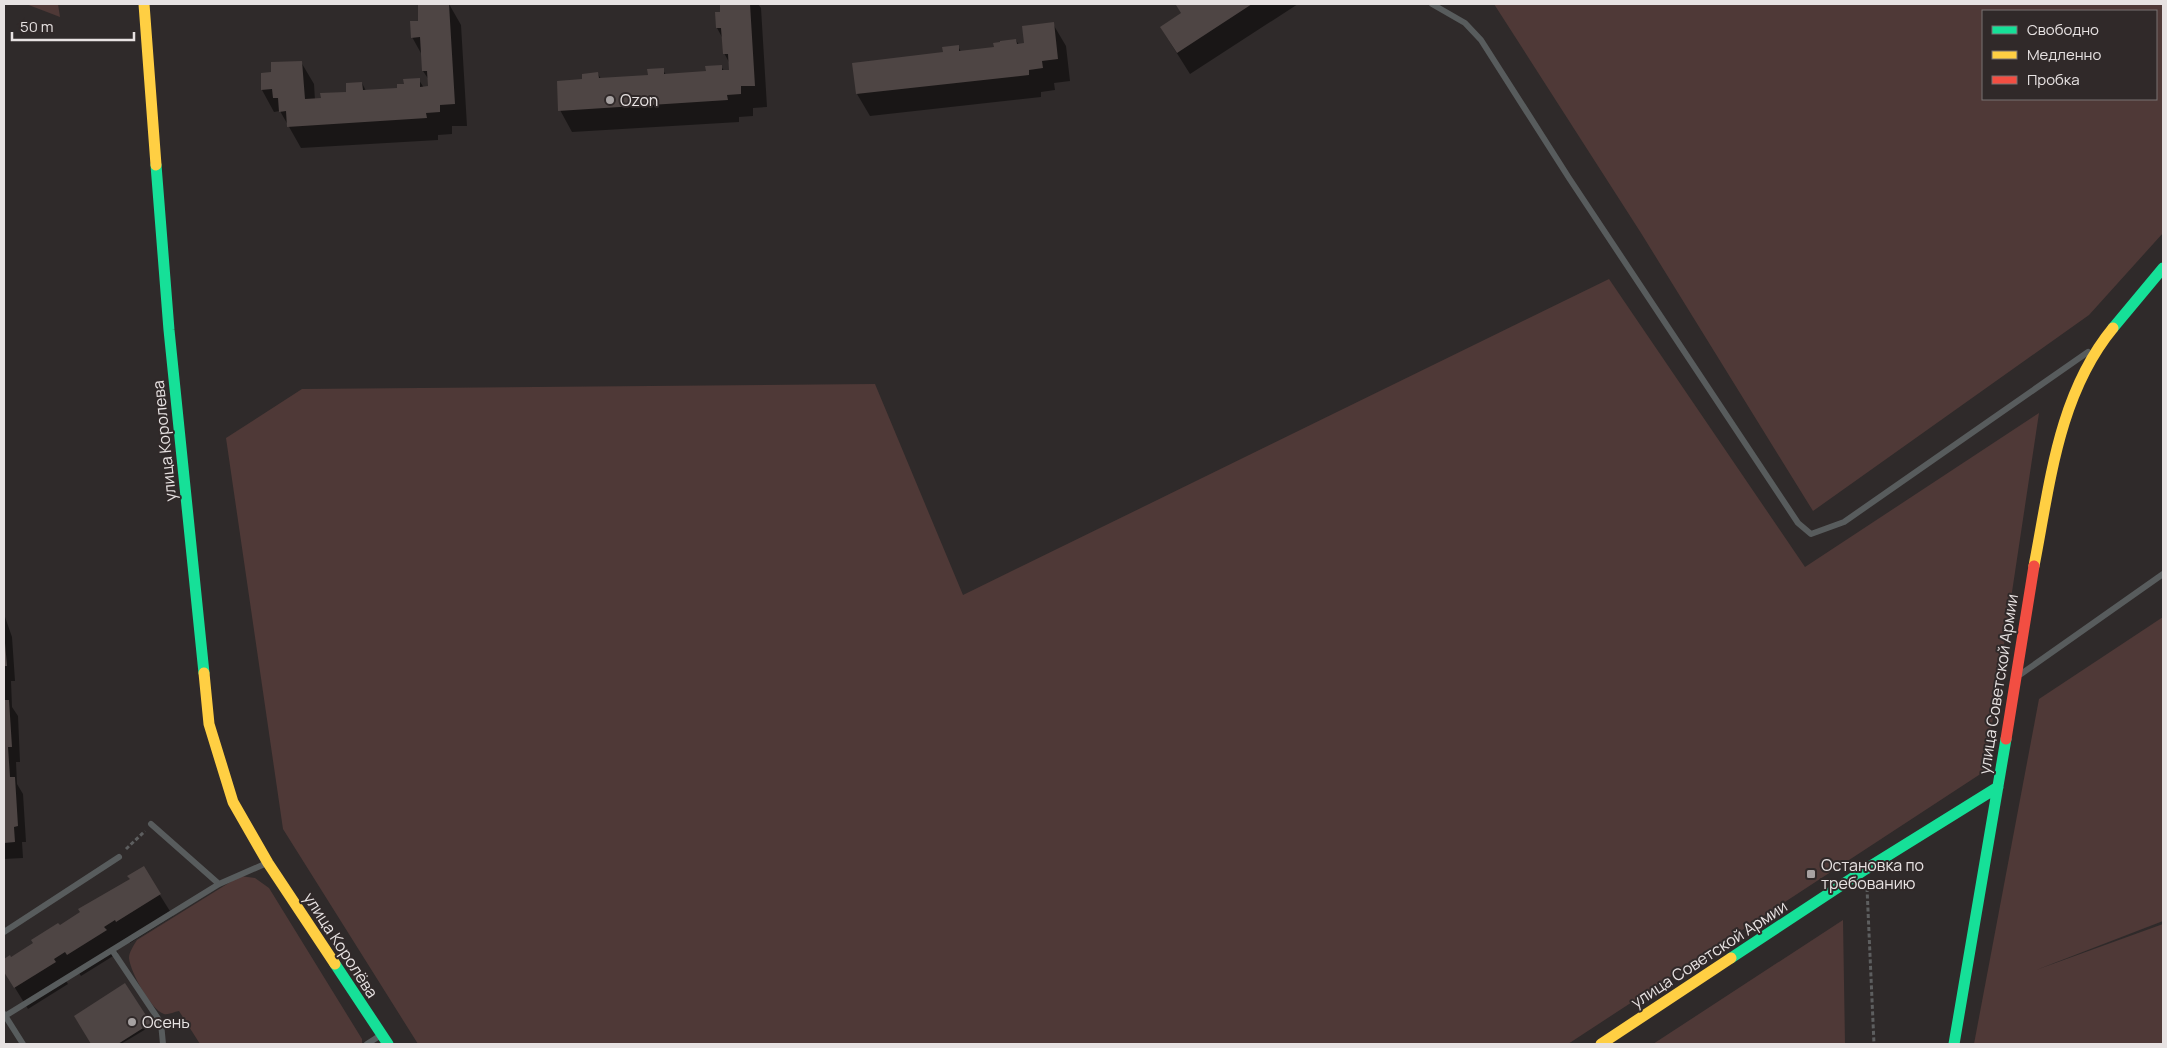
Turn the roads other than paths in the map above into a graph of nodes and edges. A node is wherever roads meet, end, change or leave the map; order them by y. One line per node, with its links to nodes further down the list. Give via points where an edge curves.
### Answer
1 (144, 4): 10 (street, улица Королева, via 169,330 209,724 234,802)
2 (1432, 4): 4 (lane, via 1465,23 1481,40 1798,523 1811,534 1844,522)
3 (2163, 268): 4 (street, улица Советской Армии)
4 (2102, 342): 6 (street, улица Советской Армии, via 2078,385 2060,433)
5 (2163, 574): 6 (lane)
6 (2016, 677): 7 (street, улица Советской Армии)
7 (1998, 787): 19 (street, улица Советской Армии, via 1866,869); 20 (street)
8 (151, 824): 11 (lane)
9 (119, 856): 12 (lane)
10 (268, 863): 11 (lane); 15 (street, улица Королёва)
11 (219, 884): 13 (lane)
12 (4, 932)
13 (112, 950): 14 (lane); 17 (lane, via 162,1023)
14 (4, 1016): 16 (lane)
15 (384, 1040): 18 (lane)
16 (23, 1044)
17 (163, 1044)
18 (367, 1044)
19 (1601, 1044)
20 (1954, 1044)

